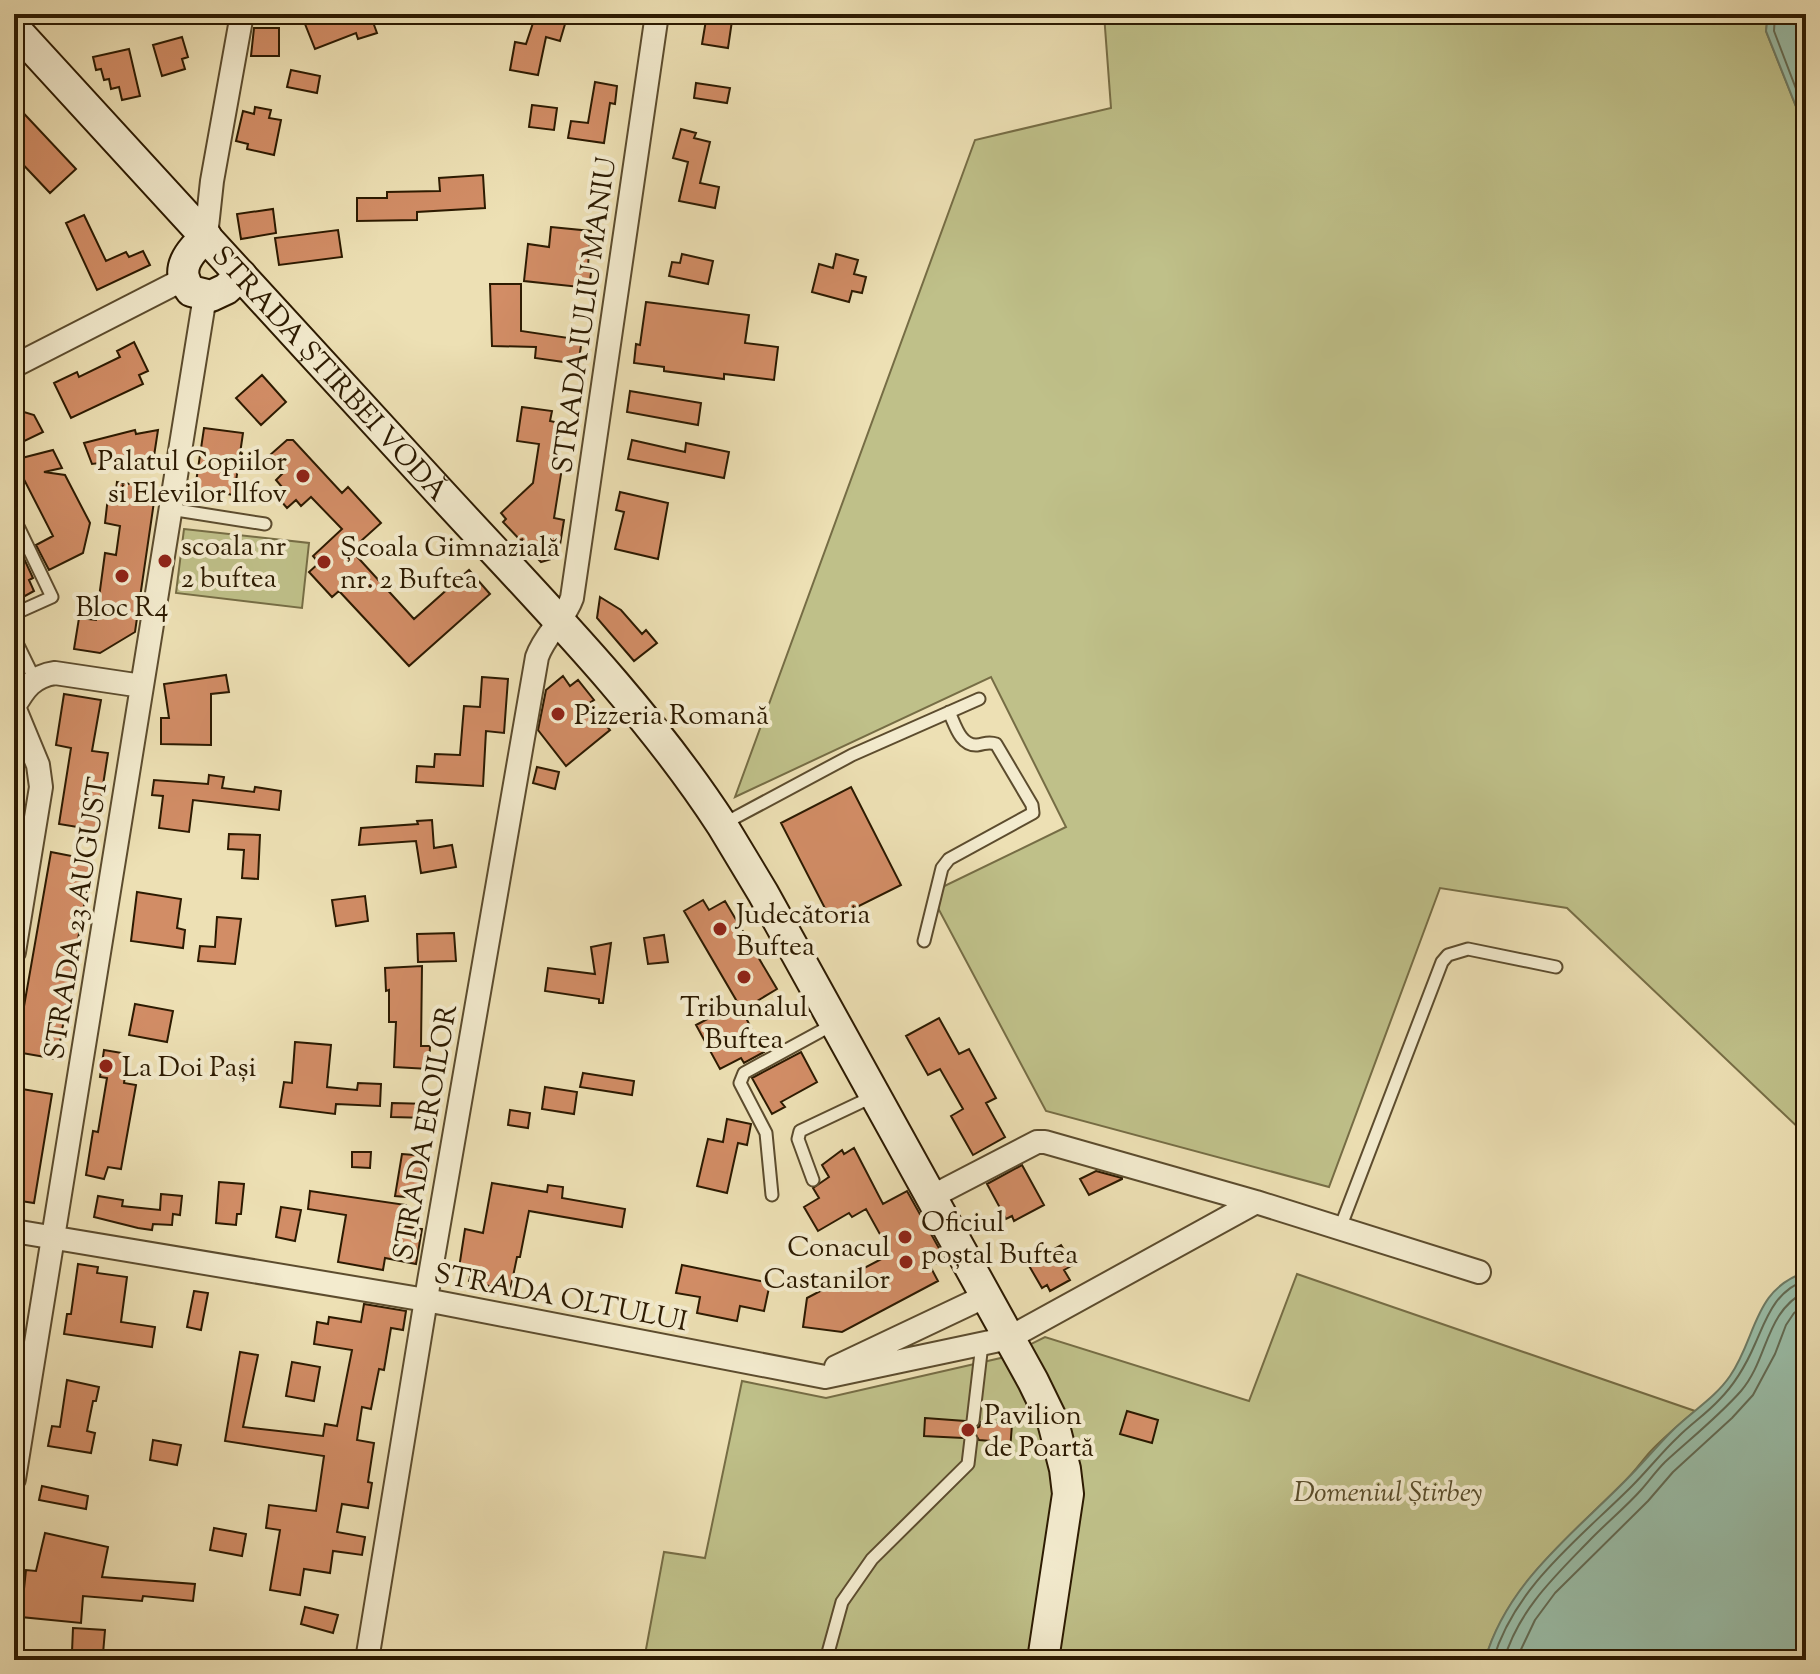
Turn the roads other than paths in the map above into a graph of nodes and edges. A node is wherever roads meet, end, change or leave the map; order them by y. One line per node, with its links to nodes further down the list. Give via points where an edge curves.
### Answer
1 (242, 14): 4 (street)
2 (657, 14): 12 (street, STRADA IULIU MANIU, via 572,598)
3 (14, 28): 4 (street, STRADA ȘTIRBEI VODĂ)
4 (206, 236): 5 (street, STRADA ȘTIRBEI VODĂ); 6 (street, via 184,264)
5 (241, 275): 6 (street, via 219,294); 12 (street, STRADA ȘTIRBEI VODĂ)
6 (194, 288): 7 (street); 8 (street, STRADA 23 AUGUST)
7 (16, 361)
8 (170, 509): 10 (lane); 15 (street, STRADA 23 AUGUST)
9 (14, 518): 11 (lane, via 52,597)
10 (265, 524)
11 (14, 614)
12 (560, 623): 19 (street, STRADA ȘTIRBEI VODĂ, via 696,784); 34 (street, STRADA EROILOR, via 537,657)
13 (14, 637): 14 (lane)
14 (35, 680): 15 (street, via 55,673); 17 (street)
15 (142, 686): 31 (street, STRADA 23 AUGUST)
16 (979, 699): 18 (lane)
17 (14, 707): 21 (street, via 38,765 41,787)
18 (949, 712): 19 (lane, via 852,755); 20 (lane, via 967,743 996,744 1033,813 949,859 942,868)
19 (722, 825): 23 (street, STRADA ȘTIRBEI VODĂ)
20 (924, 941)
21 (14, 952)
22 (1556, 967): 29 (lane, via 1468,949 1442,962)
23 (835, 1023): 24 (street, STRADA ȘTIRBEI VODĂ); 26 (lane, via 741,1077 766,1133)
24 (875, 1095): 25 (lane, via 800,1131); 27 (street, STRADA ȘTIRBEI VODĂ)
25 (813, 1180)
26 (772, 1195)
27 (931, 1197): 28 (street, via 1045,1142); 33 (street, STRADA ȘTIRBEI VODĂ)
28 (1256, 1202): 29 (street); 35 (street, STRADA OLTULUI)
29 (1340, 1228): 32 (street)
30 (14, 1231): 31 (street, STRADA OLTULUI)
31 (54, 1237): 34 (street, STRADA OLTULUI); 39 (street, STRADA 23 AUGUST)
32 (1479, 1272)
33 (986, 1296): 35 (street, STRADA ȘTIRBEI VODĂ); 36 (street)
34 (426, 1300): 36 (street, STRADA OLTULUI); 41 (street, STRADA EROILOR)
35 (995, 1341): 36 (street, STRADA OLTULUI, via 833,1376); 37 (lane); 43 (street, STRADA ȘTIRBEI VODĂ, via 1053,1422 1065,1469 1068,1494)
36 (812, 1375)
37 (973, 1421)
38 (971, 1439): 42 (lane, via 968,1464 872,1559 842,1602)
39 (17, 1444): 40 (street, STRADA 23 AUGUST)
40 (14, 1479)
41 (367, 1660)
42 (826, 1660)
43 (1043, 1660)

